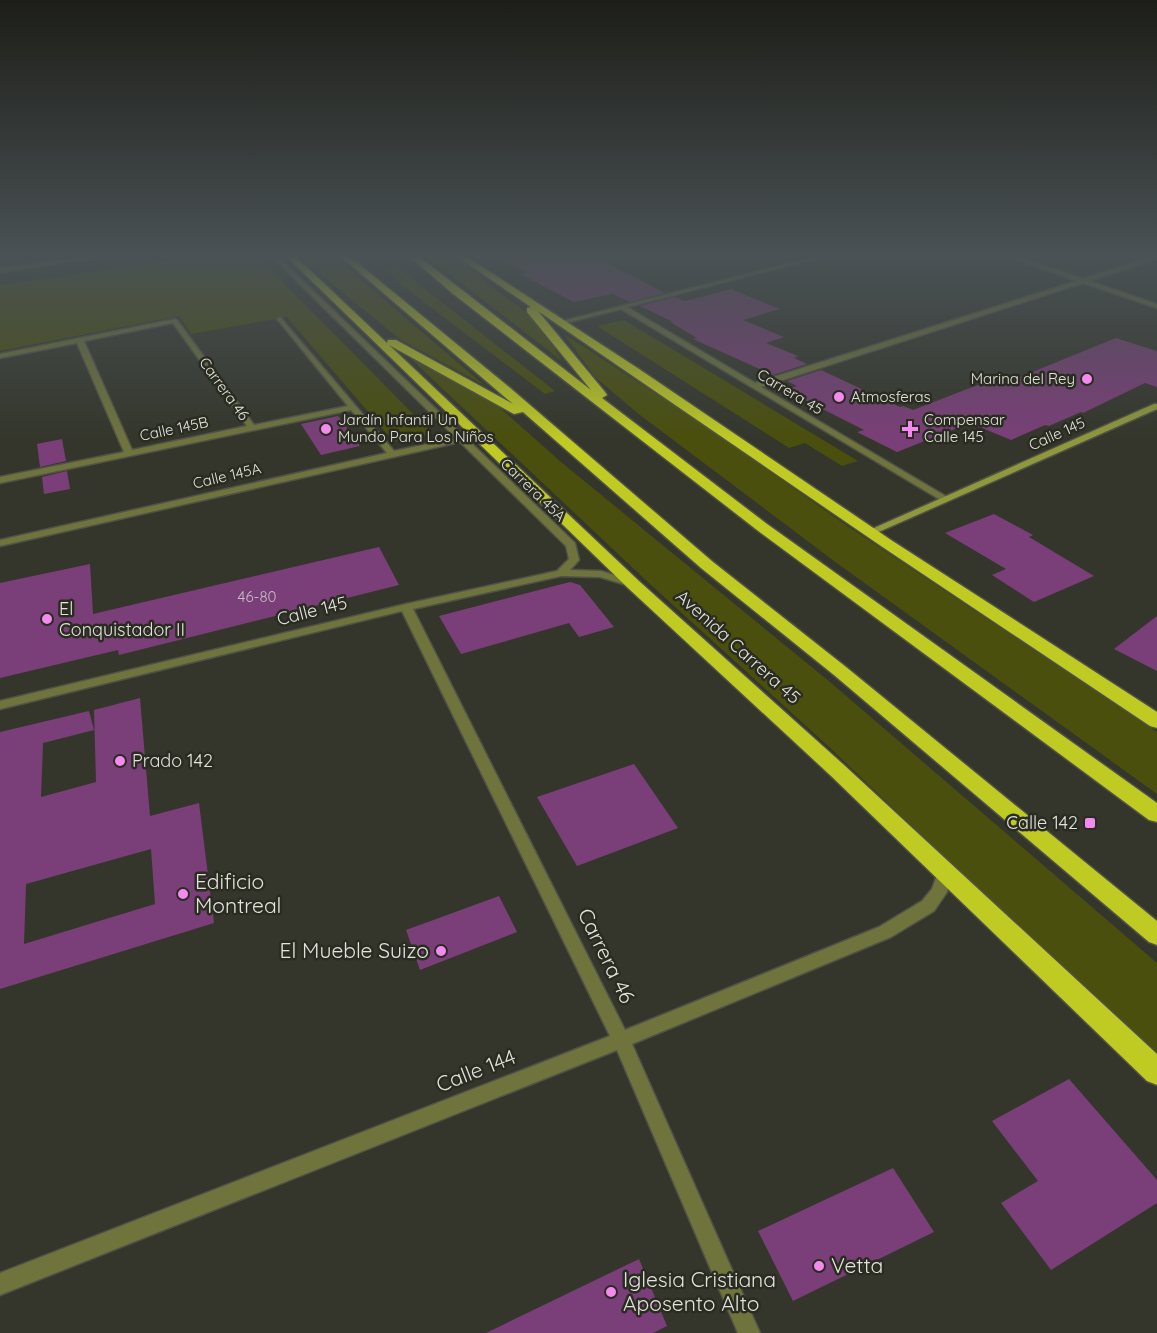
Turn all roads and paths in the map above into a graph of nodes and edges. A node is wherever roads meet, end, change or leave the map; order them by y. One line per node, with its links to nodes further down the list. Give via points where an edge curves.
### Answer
1 (337, 317): 21 (street, Carrera 45A)
2 (356, 317): 12 (highway, Avenida Carrera 45)
3 (418, 317): 19 (highway)
4 (488, 317): 18 (highway)
5 (536, 317): 18 (highway, via 567,350)
6 (554, 317): 11 (highway)
7 (581, 317): 11 (street)
8 (639, 317): 15 (street, Carrera 45)
9 (970, 317): 15 (street)
10 (280, 319): 17 (street)
11 (562, 322): 26 (highway)
12 (372, 332): 19 (highway); 29 (highway, Avenida Carrera 45)
13 (80, 341): 14 (street); 20 (street, Carrera 46, via 175,321); 22 (street)
14 (0, 356)
15 (754, 386): 25 (street, Carrera 45)
16 (1157, 406): 25 (street, Calle 145)
17 (353, 407): 20 (street, Calle 145B); 23 (street)
18 (614, 413): 33 (highway, via 762,527)
19 (549, 427): 35 (highway, via 707,565)
20 (252, 428): 22 (street, Calle 145B)
21 (461, 439): 23 (street, Calle 145A); 28 (street, Carrera 45A, via 571,545 574,560)
22 (129, 453): 24 (street, Calle 145B)
23 (393, 454): 27 (street, Calle 145A)
24 (0, 480)
25 (944, 499): 26 (street, Calle 145)
26 (870, 532): 32 (highway)
27 (0, 543)
28 (561, 573): 29 (street, Calle 145, via 602,574); 30 (street, Calle 145)
29 (634, 585): 34 (highway, Avenida Carrera 45)
30 (406, 607): 31 (street, Calle 145); 36 (street, Carrera 46)
31 (0, 705)
32 (1157, 721)
33 (1157, 814)
34 (945, 871): 36 (street, Calle 144, via 939,892 928,906 885,933); 37 (highway, Avenida Carrera 45)
35 (1157, 935)
36 (621, 1040): 38 (street, Calle 144); 39 (street, Carrera 46)
37 (1157, 1072)
38 (0, 1284)
39 (749, 1333)

